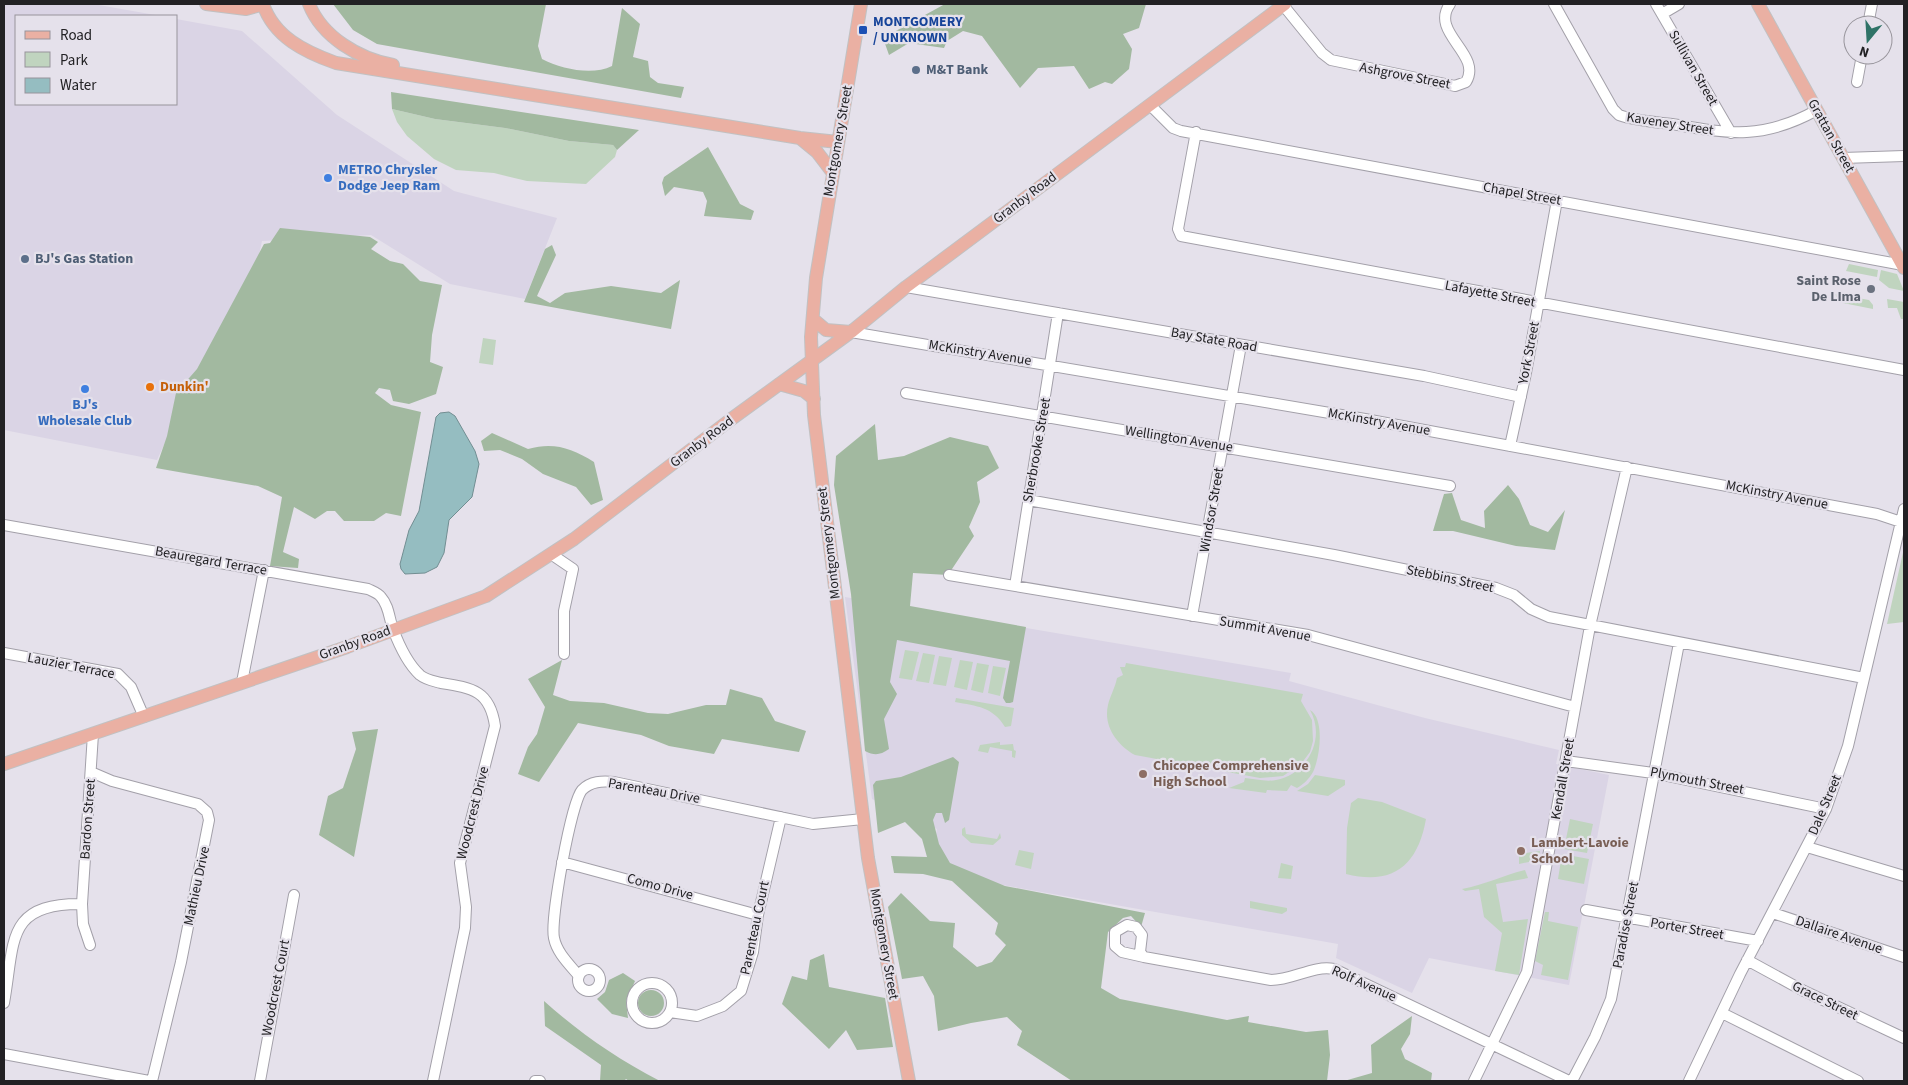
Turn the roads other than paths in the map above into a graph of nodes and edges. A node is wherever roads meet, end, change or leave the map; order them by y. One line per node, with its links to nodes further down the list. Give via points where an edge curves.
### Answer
1 (206, 4): 2 (main road, via 246,9)
2 (263, 4): 18 (main road, via 269,19 284,36 317,57 336,63)
3 (309, 4): 19 (main road, via 318,19 344,46 379,62 808,132)
4 (861, 4): 19 (main road, Montgomery Street)
5 (1284, 4): 6 (street, Ashgrove Street, via 1322,53 1332,60 1455,86 1466,82 1469,67 1446,23 1445,12); 14 (main road, Granby Road)
6 (1450, 4)
7 (1554, 4): 17 (street, Kaveney Street, via 1616,114)
8 (1656, 4): 11 (street, Sullivan Street)
9 (1680, 4): 11 (street)
10 (1758, 4): 15 (main road, Grattan Street)
11 (1662, 14): 17 (street, Sullivan Street)
12 (1860, 65): 13 (street)
13 (1857, 82)
14 (1150, 105): 16 (street, Chapel Street, via 1173,128); 25 (main road, Granby Road)
15 (1817, 110): 17 (street, Kaveney Street, via 1774,129); 21 (main road, Grattan Street)
16 (1196, 132): 23 (street, Chapel Street); 26 (street, Lafayette Street, via 1178,229 1180,235)
17 (1731, 133)
18 (800, 138): 19 (main road); 22 (main road, via 817,152)
19 (838, 142): 22 (main road, Montgomery Street)
20 (1904, 156): 21 (street)
21 (1843, 158): 24 (main road, Grattan Street)
22 (833, 173): 28 (main road, Montgomery Street, via 821,241)
23 (1557, 200): 24 (street, Chapel Street); 26 (street, York Street)
24 (1904, 266)
25 (906, 287): 27 (street, Bay State Road); 29 (main road, Granby Road)
26 (1539, 303): 33 (street, Lafayette Street); 37 (street, York Street)
27 (1058, 313): 30 (street, Bay State Road); 32 (street, Sherbrooke Street)
28 (813, 319): 29 (main road, via 826,330); 31 (main road, Montgomery Street)
29 (851, 332): 31 (main road, Granby Road); 32 (street, McKinstry Avenue)
30 (1241, 345): 36 (street, Windsor Street); 37 (street, Bay State Road, via 1424,376)
31 (812, 359): 34 (main road, Granby Road); 38 (main road, Montgomery Street)
32 (1052, 365): 36 (street, McKinstry Avenue); 39 (street, Sherbrooke Street)
33 (1904, 370)
34 (779, 384): 38 (main road, via 804,391); 49 (main road, Granby Road)
35 (906, 393): 39 (street, Wellington Avenue)
36 (1232, 396): 40 (street, Windsor Street); 41 (street, McKinstry Avenue)
37 (1521, 397): 41 (street, York Street)
38 (814, 399): 70 (main road, Montgomery Street)
39 (1042, 416): 40 (street, Wellington Avenue); 44 (street, Sherbrooke Street)
40 (1223, 446): 43 (street, Wellington Avenue); 48 (street, Windsor Street)
41 (1510, 446): 42 (street, McKinstry Avenue)
42 (1627, 467): 46 (street, McKinstry Avenue, via 1877,514); 54 (street, Kendall Street)
43 (1450, 486)
44 (1028, 500): 48 (street, Stebbins Street); 52 (street, Sherbrooke Street)
45 (1904, 508): 46 (street, Dale Street)
46 (1903, 522): 59 (street, Dale Street)
47 (4, 525): 50 (street, Beauregard Terrace)
48 (1209, 532): 53 (street, Windsor Street); 54 (street, Stebbins Street, via 1496,588 1518,597 1544,616)
49 (551, 554): 55 (main road, Granby Road, via 486,596); 58 (street, via 573,569 564,611)
50 (264, 570): 55 (street, Beauregard Terrace, via 368,589 380,596 388,608); 60 (street)
51 (949, 575): 52 (street, Summit Avenue)
52 (1015, 586): 53 (street, Summit Avenue)
53 (1192, 616): 61 (street, Summit Avenue, via 1308,635)
54 (1590, 626): 56 (street, Stebbins Street); 61 (street, Kendall Street)
55 (393, 630): 60 (main road, Granby Road); 94 (street, Woodcrest Drive, via 411,666 423,678 478,692 492,710 494,726 460,863 466,906 465,928)
56 (1679, 643): 59 (street, Stebbins Street); 67 (street, Paradise Street)
57 (4, 653): 62 (street, Lauzier Terrace, via 118,674 131,687)
58 (564, 654)
59 (1864, 678): 68 (street, Dale Street, via 1846,753)
60 (242, 682): 62 (main road, Granby Road)
61 (1575, 707): 64 (street, Kendall Street)
62 (144, 717): 63 (main road, Granby Road)
63 (92, 734): 65 (main road, Granby Road); 66 (street, Bardon Street)
64 (1566, 761): 67 (street, Plymouth Street); 90 (street, Kendall Street, via 1525,979)
65 (4, 764)
66 (91, 772): 75 (street, Bardon Street); 92 (street, Mathieu Drive, via 112,781 198,804 209,820 181,962)
67 (1653, 773): 68 (street, Plymouth Street); 79 (street, Paradise Street)
68 (1826, 809): 71 (street, Dale Street)
69 (781, 817): 70 (street, Parenteau Drive, via 817,824); 72 (street, Parenteau Drive, via 614,782 597,782 583,789 576,801); 78 (street, Parenteau Court)
70 (863, 818): 97 (main road, Montgomery Street)
71 (1807, 847): 73 (street); 77 (street, Dale Street)
72 (562, 862): 78 (street, Como Drive); 85 (street, Parenteau Drive, via 553,936 559,953)
73 (1904, 876)
74 (294, 895): 93 (street, Woodcrest Court)
75 (82, 904): 81 (street, Bardon Street, via 83,924); 86 (street, via 45,906 23,920 15,942)
76 (1586, 910): 79 (street, Porter Street)
77 (1773, 913): 80 (street, Dale Street); 83 (street, Dallaire Avenue)
78 (758, 915): 87 (street, Parenteau Court, via 753,952 741,992 724,1006 697,1016)
79 (1626, 918): 80 (street, Porter Street); 99 (street, Paradise Street, via 1606,1013)
80 (1758, 941): 84 (street, Dale Street)
81 (90, 946)
82 (1144, 957): 90 (street, Rolf Avenue, via 1271,980 1324,968 1334,969)
83 (1904, 957)
84 (1748, 960): 88 (street, Dale Street); 89 (street, Grace Street, via 1802,990)
85 (579, 976)
86 (4, 1003)
87 (670, 1012)
88 (1722, 1013): 100 (street, Dale Street); 101 (street)
89 (1904, 1038)
90 (1491, 1044): 98 (street, Kendall Street); 99 (street, Rolf Avenue)
91 (4, 1054): 92 (street)
92 (150, 1081)
93 (260, 1081)
94 (433, 1081)
95 (535, 1081): 96 (street)
96 (540, 1081)
97 (909, 1081)
98 (1474, 1081)
99 (1571, 1081)
100 (1689, 1081)
101 (1858, 1081)

